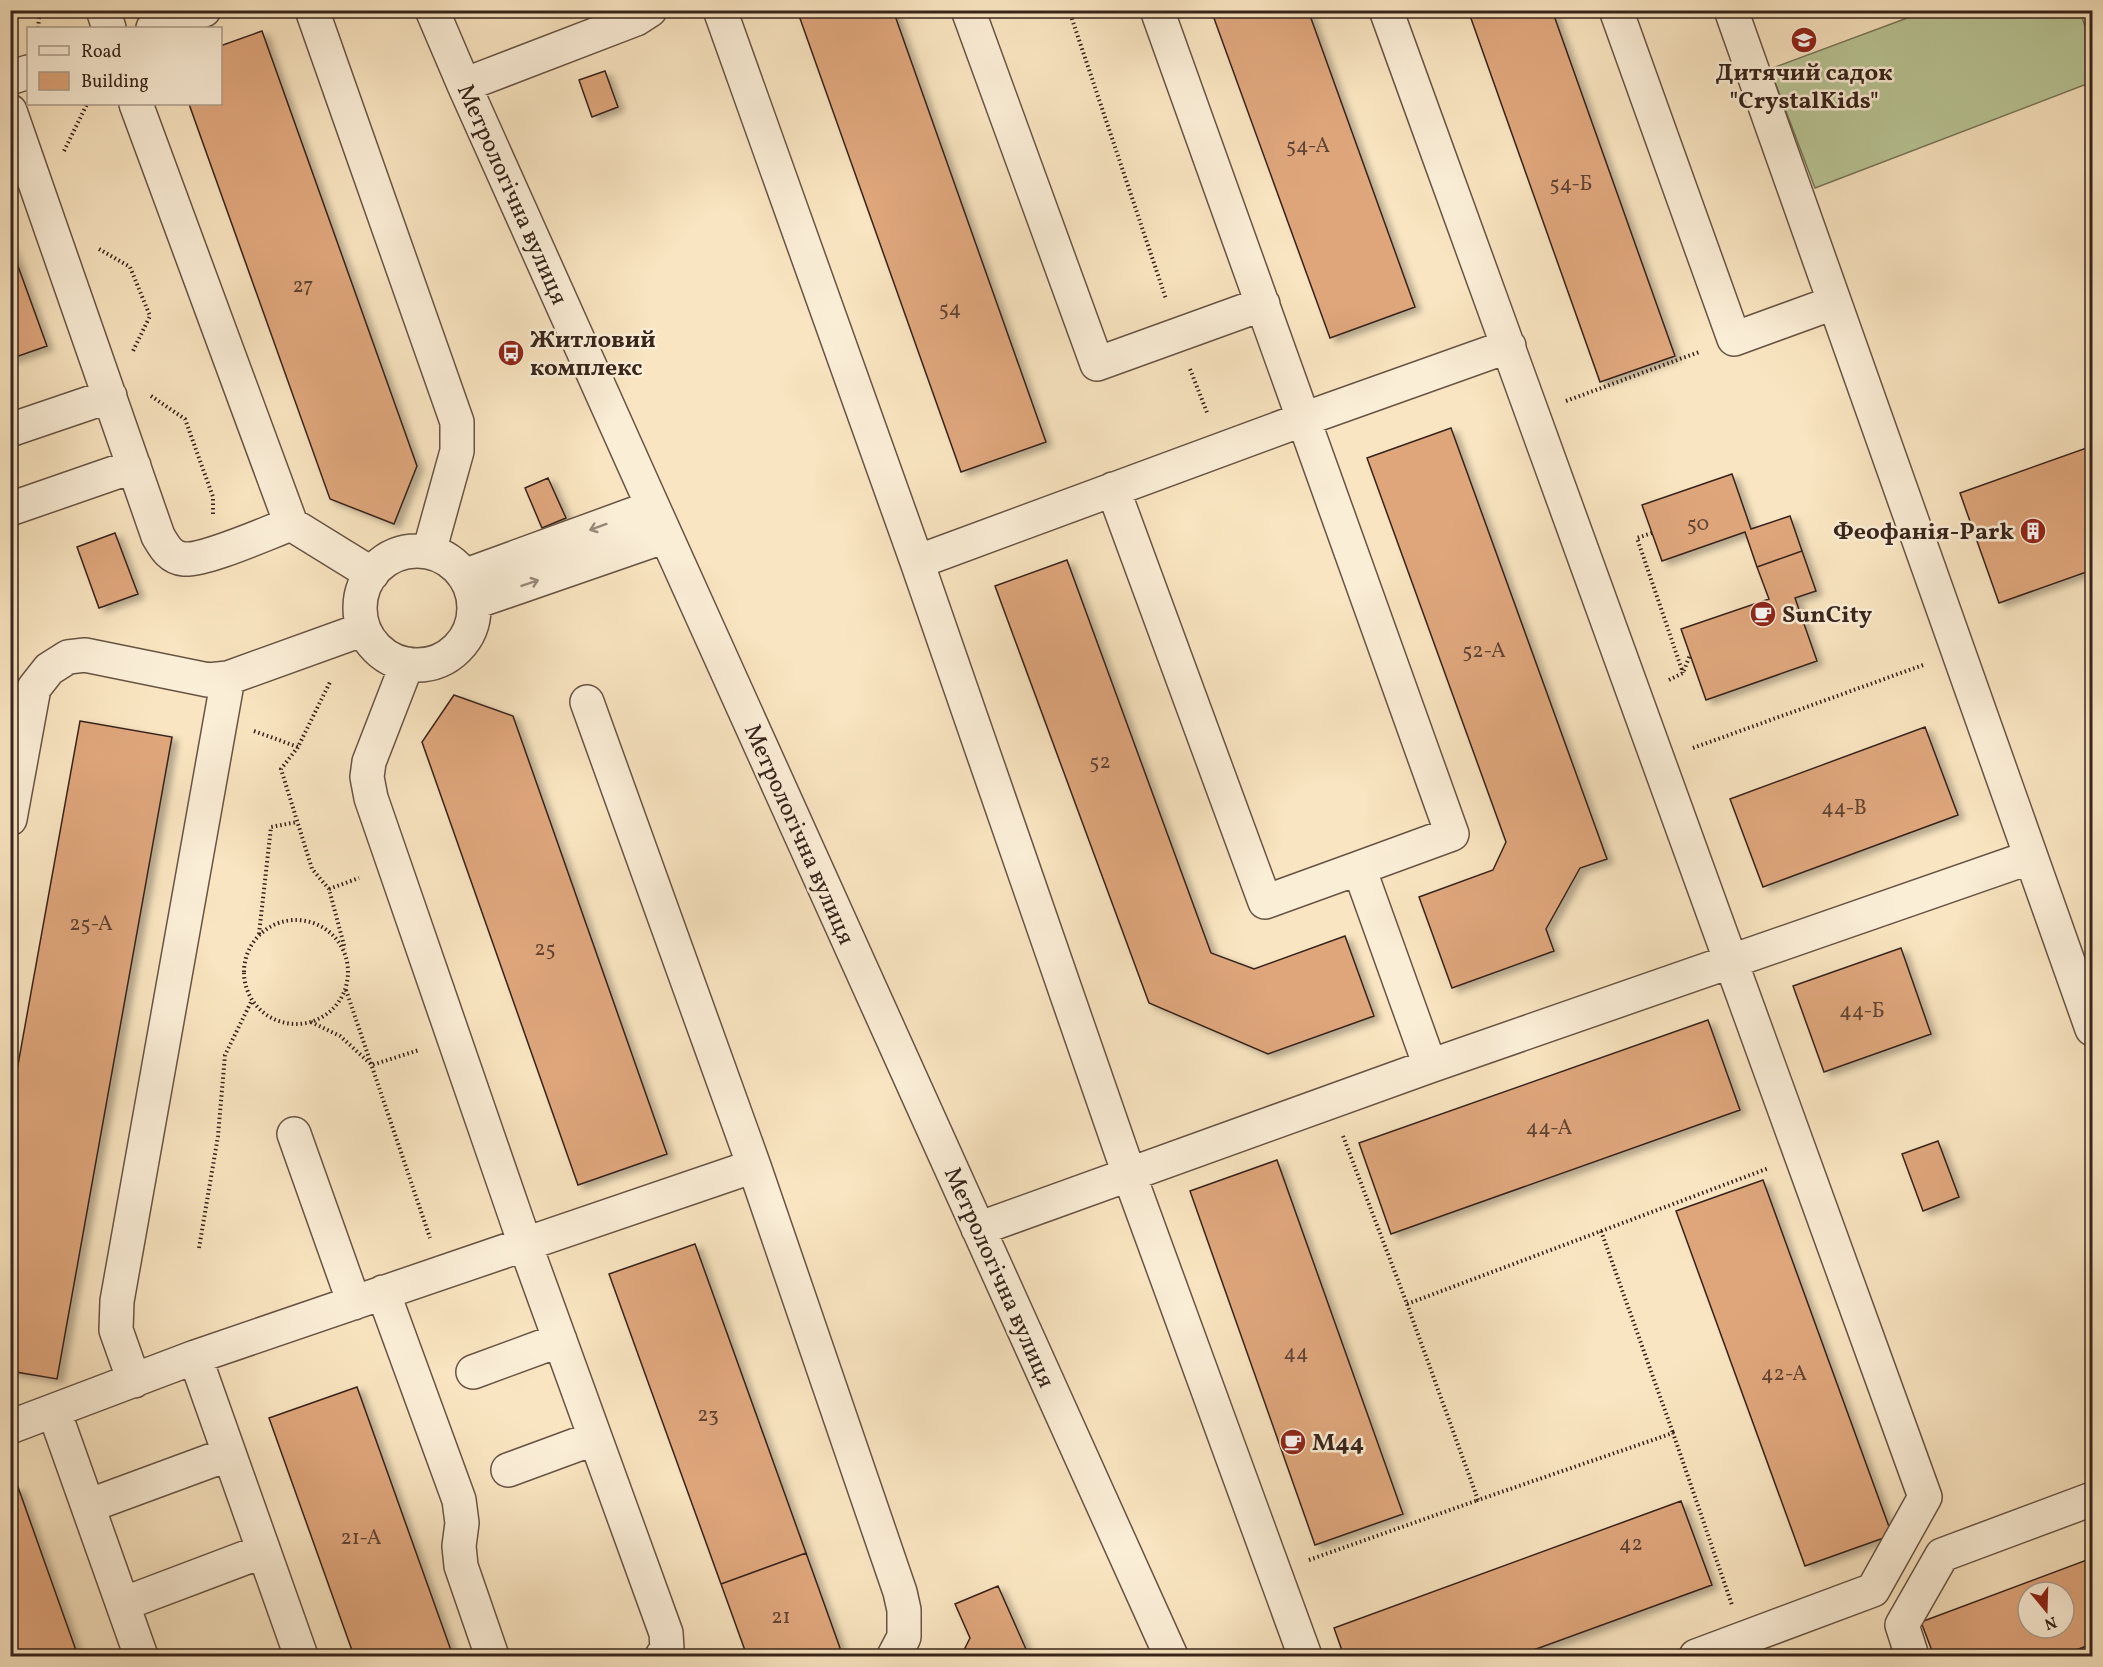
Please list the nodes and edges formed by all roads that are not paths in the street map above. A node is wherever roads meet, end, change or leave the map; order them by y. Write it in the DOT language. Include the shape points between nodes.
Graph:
graph roads {
  1 [pos="103,10"];
  2 [pos="204,10"];
  3 [pos="312,10"];
  4 [pos="432,10"];
  5 [pos="650,10"];
  6 [pos="720,10"];
  7 [pos="968,10"];
  8 [pos="1157,10"];
  9 [pos="1386,10"];
  10 [pos="1616,10"];
  11 [pos="1731,10"];
  12 [pos="109,27"];
  13 [pos="156,27"];
  14 [pos="27,72"];
  15 [pos="10,78"];
  16 [pos="464,85"];
  17 [pos="136,105"];
  18 [pos="10,111"];
  19 [pos="1833,303"];
  20 [pos="1263,304"];
  21 [pos="1509,346"];
  22 [pos="110,396"];
  23 [pos="1304,419"];
  24 [pos="10,430"];
  25 [pos="134,466"];
  26 [pos="1113,489"];
  27 [pos="10,509"];
  28 [pos="659,521"];
  29 [pos="291,524"];
  30 [pos="429,552"];
  31 [pos="917,562"];
  32 [pos="372,574"];
  33 [pos="469,589"];
  34 [pos="364,629"];
  35 [pos="407,664"];
  36 [pos="228,678"];
  37 [pos="587,702"];
  38 [pos="10,819"];
  39 [pos="2031,857"];
  40 [pos="1359,868"];
  41 [pos="1731,962"];
  42 [pos="2092,1029"];
  43 [pos="1430,1066"];
  44 [pos="294,1134"];
  45 [pos="754,1166"];
  46 [pos="1129,1174"];
  47 [pos="978,1229"];
  48 [pos="525,1244"];
  49 [pos="369,1298"];
  50 [pos="560,1340"];
  51 [pos="195,1357"];
  52 [pos="473,1372"];
  53 [pos="134,1381"];
  54 [pos="54,1411"];
  55 [pos="10,1427"];
  56 [pos="596,1438"];
  57 [pos="229,1454"];
  58 [pos="508,1470"];
  59 [pos="2092,1499"];
  60 [pos="88,1506"];
  61 [pos="263,1551"];
  62 [pos="123,1605"];
  63 [pos="141,1656"];
  64 [pos="300,1656"];
  65 [pos="492,1656"];
  66 [pos="662,1656"];
  67 [pos="894,1656"];
  68 [pos="1171,1656"];
  69 [pos="1305,1656"];
  70 [pos="1696,1656"];
  71 [pos="1912,1656"];
  1 -- 12 [label="street"];
  2 -- 13 [label="street"];
  3 -- 30 [label="street" via="457,422 457,451"];
  4 -- 16 [label="street, Метрологічна вулиця"];
  5 -- 16 [label="street" via="636,19"];
  6 -- 31 [label="street"];
  7 -- 20 [label="street" via="1097,364"];
  8 -- 20 [label="street"];
  9 -- 21 [label="street"];
  10 -- 19 [label="street" via="1734,339"];
  11 -- 19 [label="street"];
  14 -- 15 [label="street"];
  16 -- 28 [label="street, Метрологічна вулиця"];
  17 -- 29 [label="street"];
  18 -- 22 [label="street"];
  19 -- 39 [label="street"];
  20 -- 23 [label="street"];
  21 -- 23 [label="street"];
  21 -- 41 [label="street"];
  22 -- 24 [label="street"];
  22 -- 25 [label="street"];
  23 -- 26 [label="street"];
  23 -- 40 [label="street" via="1452,834"];
  25 -- 27 [label="street"];
  25 -- 29 [label="street" via="158,536 168,553 184,559 203,557"];
  26 -- 31 [label="street"];
  26 -- 40 [label="street" via="1265,902"];
  28 -- 33 [label="street"];
  28 -- 47 [label="street, Метрологічна вулиця"];
  29 -- 32 [label="street"];
  30 -- 32 [label="street" via="411,550 393,556"];
  30 -- 33 [label="street" via="460,569"];
  31 -- 46 [label="street"];
  32 -- 34 [label="street" via="360,601"];
  33 -- 35 [label="street" via="474,621 466,638 439,661"];
  34 -- 35 [label="street" via="382,654"];
  34 -- 36 [label="street"];
  35 -- 48 [label="street" via="369,762 371,798"];
  36 -- 38 [label="street" via="208,680 86,655 68,657 49,669 34,688"];
  36 -- 53 [label="street" via="117,1301 116,1330"];
  37 -- 45 [label="street"];
  39 -- 41 [label="street"];
  39 -- 42 [label="street"];
  40 -- 43 [label="street"];
  41 -- 43 [label="street"];
  41 -- 70 [label="street" via="1925,1497 1873,1590"];
  43 -- 46 [label="street"];
  44 -- 49 [label="street"];
  45 -- 48 [label="street"];
  45 -- 67 [label="street" via="900,1592 904,1637"];
  46 -- 47 [label="street"];
  46 -- 69 [label="street"];
  47 -- 68 [label="street, Метрологічна вулиця"];
  48 -- 49 [label="street"];
  48 -- 50 [label="street"];
  49 -- 51 [label="street"];
  49 -- 65 [label="street" via="459,1500 460,1566"];
  50 -- 52 [label="street"];
  50 -- 56 [label="street"];
  51 -- 53 [label="street"];
  51 -- 57 [label="street"];
  53 -- 54 [label="street"];
  54 -- 55 [label="street"];
  54 -- 60 [label="street"];
  56 -- 58 [label="street"];
  56 -- 66 [label="street" via="666,1633 667,1648"];
  57 -- 60 [label="street"];
  57 -- 61 [label="street"];
  59 -- 71 [label="street" via="1942,1555 1902,1625"];
  60 -- 62 [label="street"];
  61 -- 62 [label="street"];
  61 -- 64 [label="street"];
  62 -- 63 [label="street"];
}
